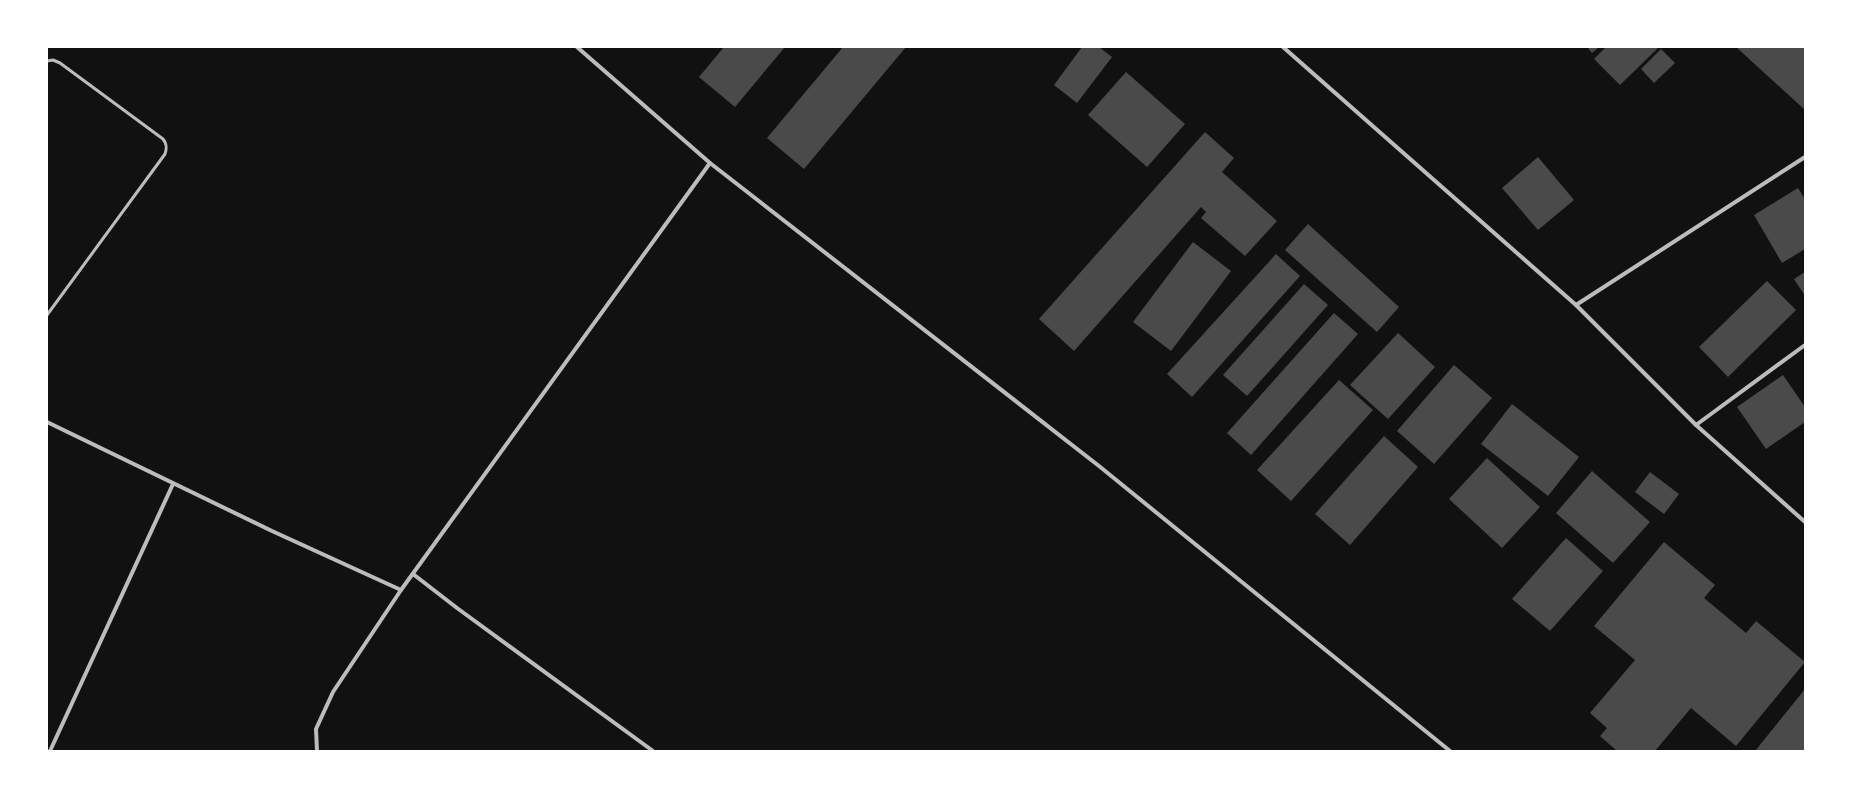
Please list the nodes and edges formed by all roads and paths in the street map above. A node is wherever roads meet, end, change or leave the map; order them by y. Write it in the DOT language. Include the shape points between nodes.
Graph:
graph roads {
  1 [pos="577,47"];
  2 [pos="1283,47"];
  3 [pos="47,61"];
  4 [pos="1805,157"];
  5 [pos="710,163"];
  6 [pos="1576,305"];
  7 [pos="47,315"];
  8 [pos="1805,345"];
  9 [pos="47,422"];
  10 [pos="1696,425"];
  11 [pos="173,484"];
  12 [pos="1805,522"];
  13 [pos="413,574"];
  14 [pos="401,590"];
  15 [pos="50,751"];
  16 [pos="317,751"];
  17 [pos="653,751"];
  18 [pos="1450,751"];
  1 -- 5 [label="street"];
  2 -- 6 [label="street"];
  3 -- 7 [label="lane" via="60,62 163,139 167,149"];
  4 -- 6 [label="street"];
  5 -- 13 [label="street"];
  5 -- 18 [label="street" via="1099,466"];
  6 -- 10 [label="street"];
  8 -- 10 [label="street"];
  9 -- 11 [label="street"];
  10 -- 12 [label="street"];
  11 -- 14 [label="street"];
  11 -- 15 [label="street"];
  13 -- 14 [label="street"];
  13 -- 17 [label="street"];
  14 -- 16 [label="street" via="333,692 316,729"];
}
